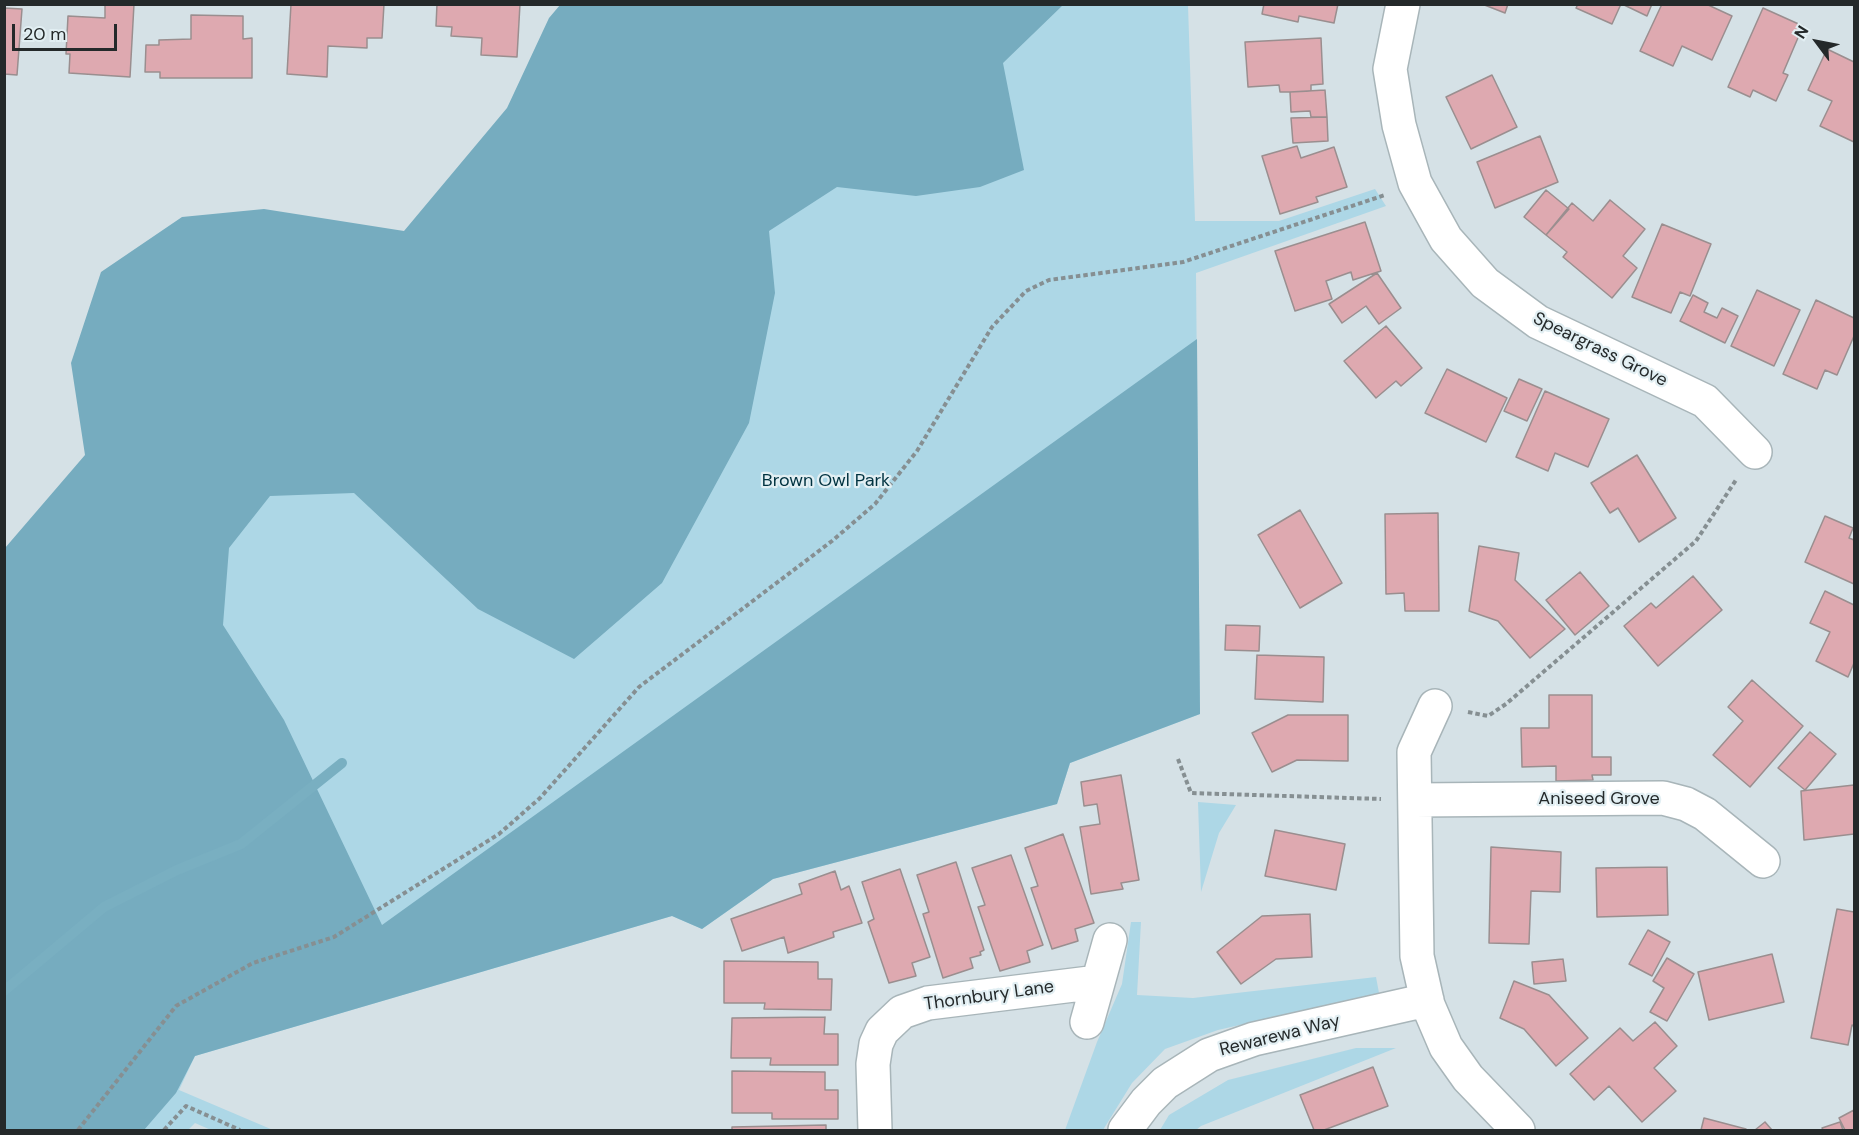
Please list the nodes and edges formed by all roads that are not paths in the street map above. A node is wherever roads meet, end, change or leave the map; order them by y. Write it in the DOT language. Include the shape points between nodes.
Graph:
graph roads {
  1 [pos="1402,4"];
  2 [pos="1755,452"];
  3 [pos="1435,706"];
  4 [pos="1414,800"];
  5 [pos="1763,861"];
  6 [pos="1110,940"];
  7 [pos="1098,982"];
  8 [pos="1427,1000"];
  9 [pos="1087,1022"];
  10 [pos="875,1131"];
  11 [pos="1125,1131"];
  12 [pos="1518,1131"];
  1 -- 2 [label="street, Speargrass Grove" via="1390,69 1399,125 1415,183 1446,238 1485,282 1538,322 1705,402"];
  3 -- 4 [label="street" via="1414,752"];
  4 -- 5 [label="street, Aniseed Grove" via="1663,798 1705,814"];
  4 -- 8 [label="street" via="1417,956"];
  6 -- 7 [label="street"];
  7 -- 9 [label="street"];
  7 -- 10 [label="street, Thornbury Lane" via="928,1003 902,1012 882,1031 876,1044"];
  8 -- 11 [label="street, Rewarewa Way" via="1254,1039 1209,1054 1165,1083"];
  8 -- 12 [label="street" via="1446,1047"];
}
